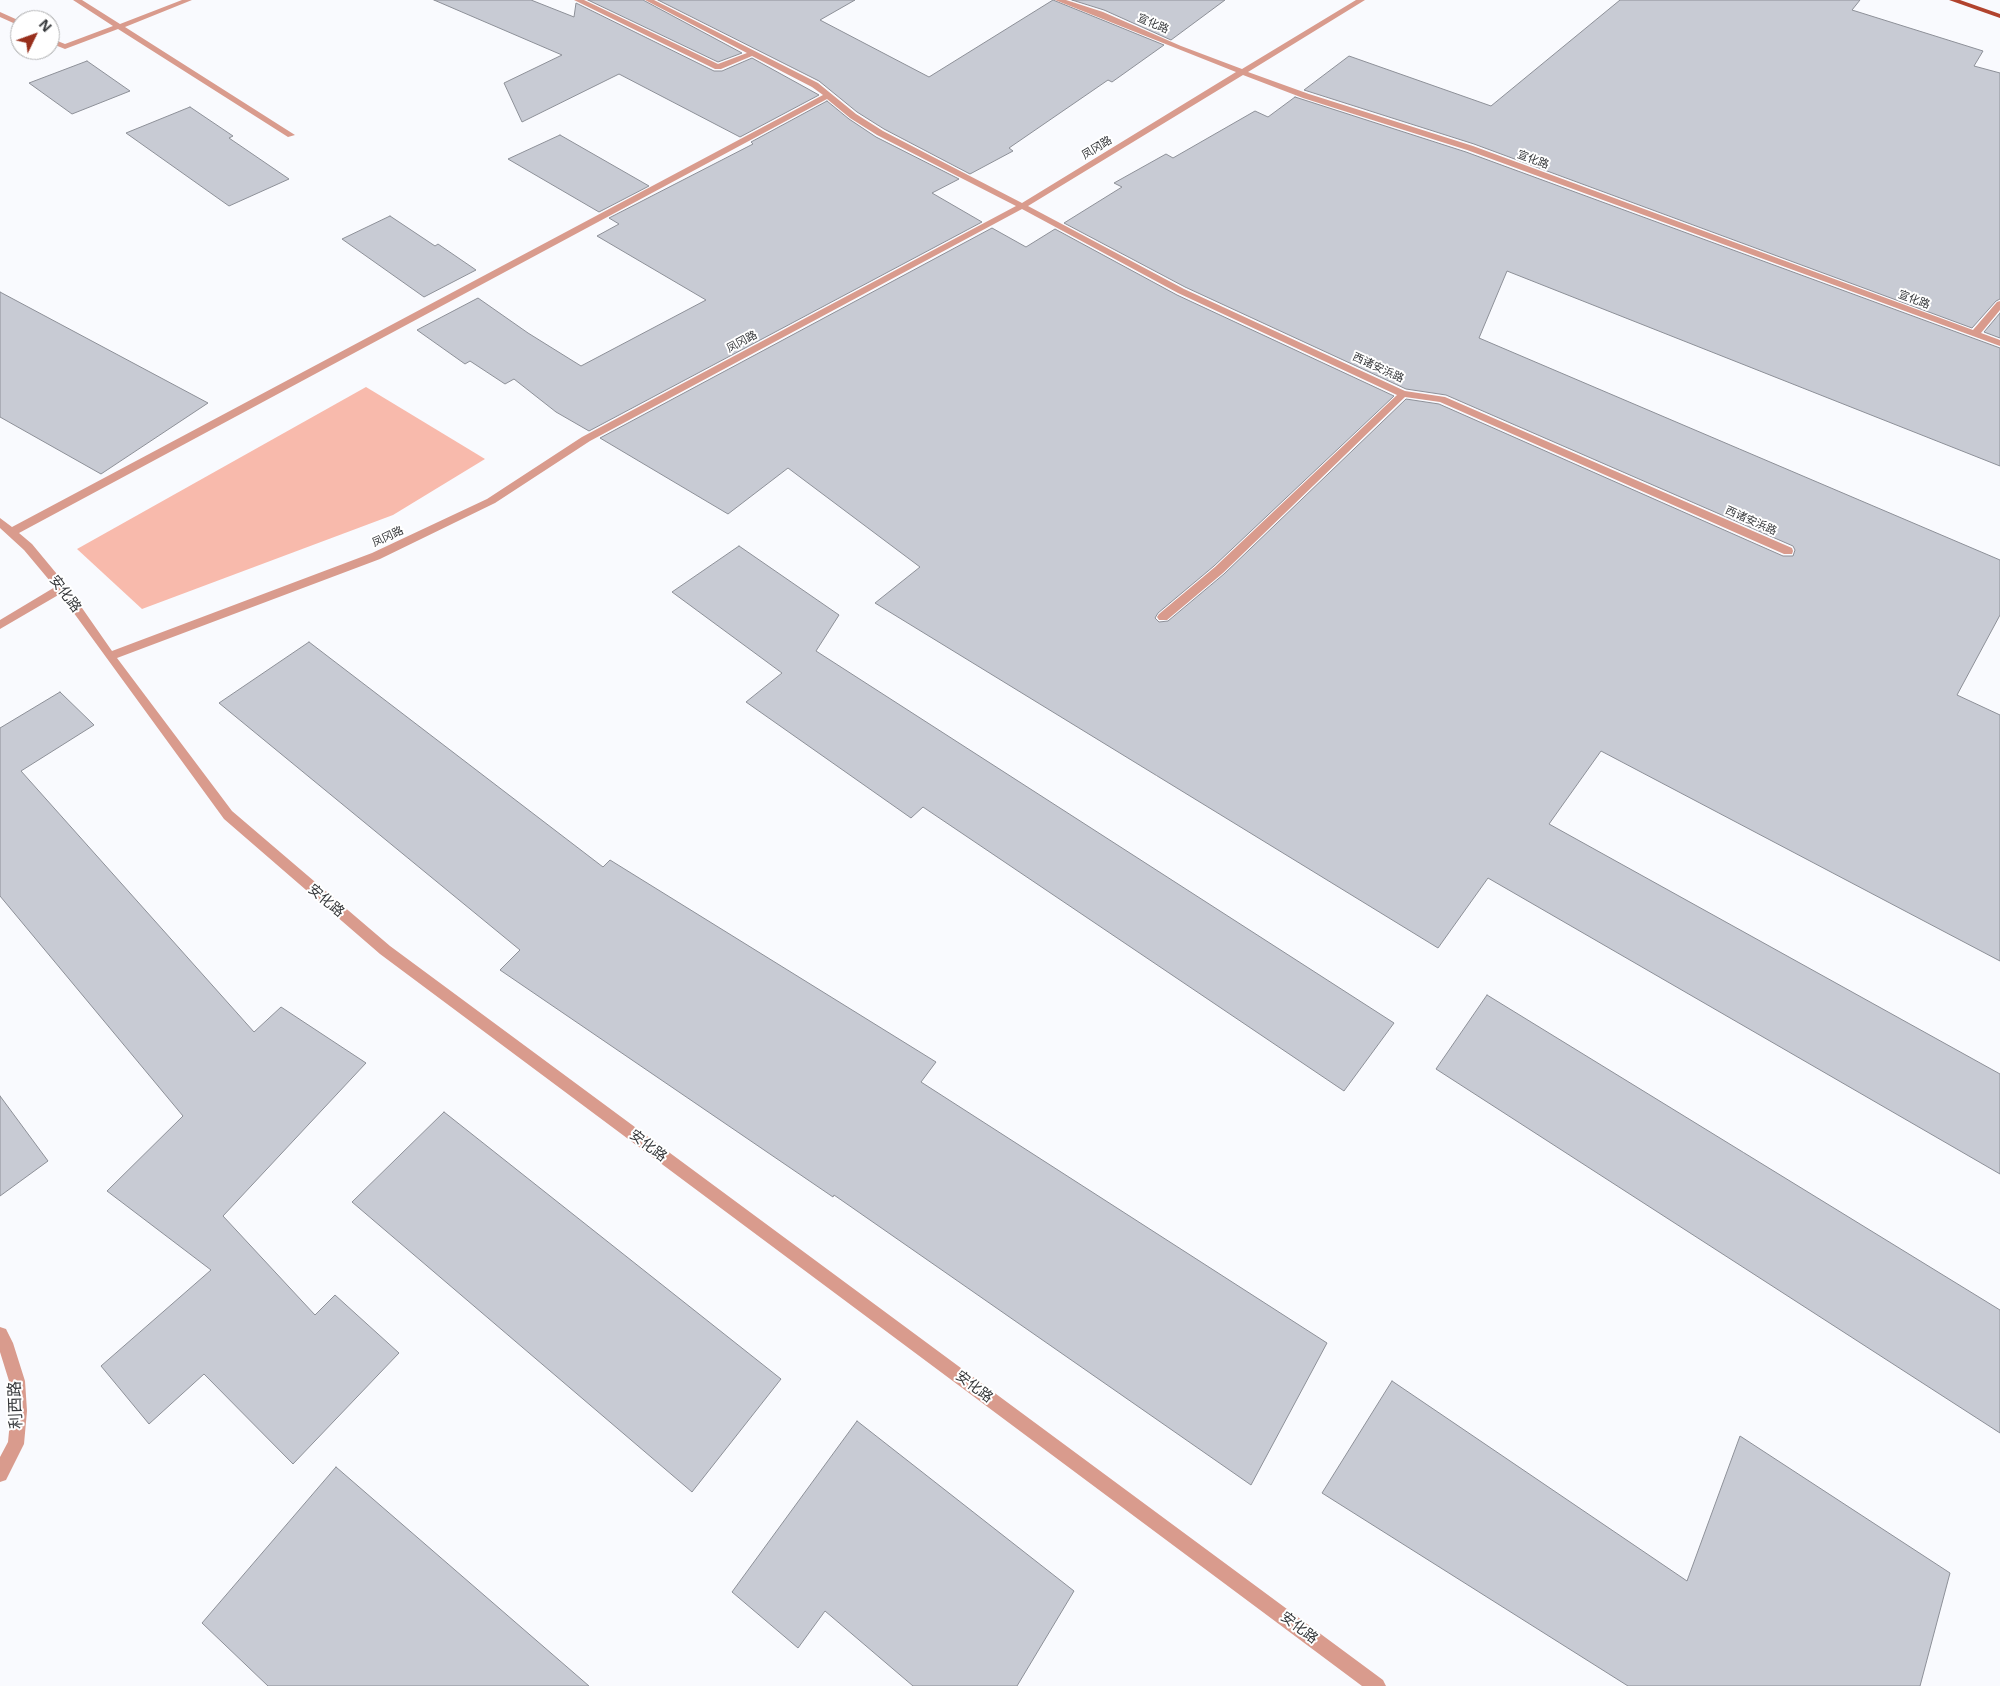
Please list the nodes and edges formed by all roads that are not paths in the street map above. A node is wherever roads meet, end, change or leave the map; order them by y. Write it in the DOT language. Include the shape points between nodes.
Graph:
graph roads {
  1 [pos="78,0"];
  2 [pos="188,0"];
  3 [pos="578,0"];
  4 [pos="649,0"];
  5 [pos="1059,0"];
  6 [pos="1361,0"];
  7 [pos="1953,0"];
  8 [pos="2000,16"];
  9 [pos="119,26"];
  10 [pos="60,45"];
  11 [pos="753,53"];
  12 [pos="1240,72"];
  13 [pos="829,95"];
  14 [pos="292,135"];
  15 [pos="1022,206"];
  16 [pos="2000,304"];
  17 [pos="1975,334"];
  18 [pos="2000,343"];
  19 [pos="1403,394"];
  20 [pos="0,522"];
  21 [pos="12,532"];
  22 [pos="1788,551"];
  23 [pos="62,588"];
  24 [pos="1163,616"];
  25 [pos="0,625"];
  26 [pos="110,656"];
  27 [pos="0,1335"];
  28 [pos="0,1474"];
  29 [pos="1377,1686"];
  1 -- 9 [label="street"];
  2 -- 9 [label="street"];
  3 -- 11 [label="street" via="718,68"];
  4 -- 11 [label="street, 西诸安浜路"];
  5 -- 12 [label="street, 宣化路"];
  6 -- 12 [label="street, 凤冈路"];
  7 -- 8 [label="main road"];
  9 -- 10 [label="street" via="65,47"];
  9 -- 14 [label="street"];
  11 -- 13 [label="street, 西诸安浜路"];
  12 -- 15 [label="street, 凤冈路"];
  12 -- 17 [label="street, 宣化路" via="1470,148"];
  13 -- 15 [label="street, 西诸安浜路" via="880,133"];
  13 -- 21 [label="street"];
  15 -- 19 [label="street, 西诸安浜路" via="1181,291"];
  15 -- 26 [label="street, 凤冈路" via="586,439 491,501 376,556"];
  16 -- 17 [label="street"];
  17 -- 18 [label="street, 宣化路"];
  19 -- 22 [label="street, 西诸安浜路" via="1442,399"];
  19 -- 24 [label="street" via="1219,570"];
  20 -- 21 [label="street, 安化路"];
  21 -- 23 [label="street, 安化路"];
  23 -- 25 [label="street"];
  23 -- 26 [label="street, 安化路"];
  26 -- 29 [label="street, 安化路" via="228,815 384,950"];
  27 -- 28 [label="street, 利西路" via="17,1381 19,1410 16,1444"];
}
